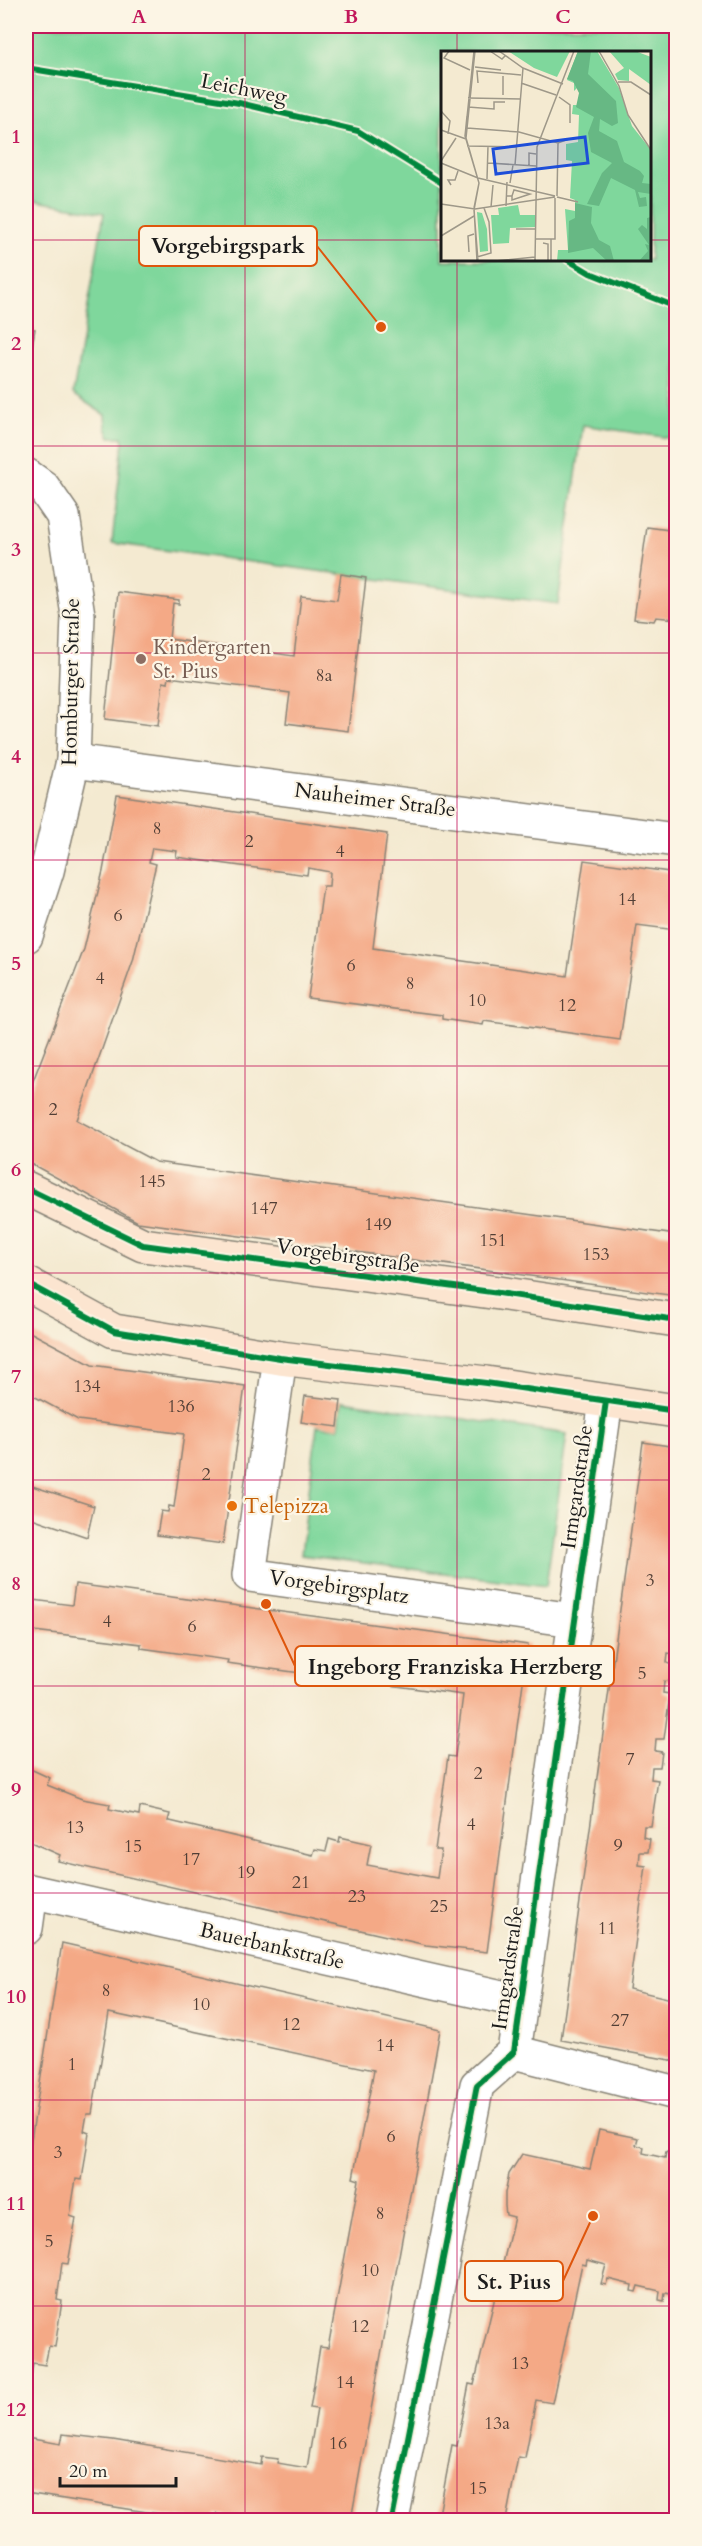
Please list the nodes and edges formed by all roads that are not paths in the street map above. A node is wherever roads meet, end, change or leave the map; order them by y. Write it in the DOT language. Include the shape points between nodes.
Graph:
graph roads {
  1 [pos="26,475"];
  2 [pos="73,761"];
  3 [pos="676,840"];
  4 [pos="26,936"];
  5 [pos="26,1188"];
  6 [pos="26,1283"];
  7 [pos="676,1320"];
  8 [pos="280,1358"];
  9 [pos="606,1401"];
  10 [pos="676,1411"];
  11 [pos="574,1620"];
  12 [pos="28,1891"];
  13 [pos="26,1928"];
  14 [pos="520,2001"];
  15 [pos="514,2052"];
  16 [pos="676,2093"];
  17 [pos="392,2520"];
  1 -- 2 [label="street, Homburger Straße" via="43,487 63,516 78,615"];
  2 -- 3 [label="street, Nauheimer Straße"];
  2 -- 4 [label="street, Homburger Straße" via="47,871"];
  5 -- 7 [label="main road, Vorgebirgstraße" via="143,1245"];
  6 -- 8 [label="main road" via="114,1331"];
  8 -- 9 [label="main road"];
  8 -- 11 [label="street, Vorgebirgsplatz" via="249,1575"];
  9 -- 10 [label="main road"];
  9 -- 11 [label="street, Irmgardstraße"];
  11 -- 14 [label="street, Irmgardstraße"];
  12 -- 13 [label="street"];
  12 -- 14 [label="street, Bauerbankstraße"];
  14 -- 15 [label="street, Irmgardstraße"];
  15 -- 16 [label="street"];
  15 -- 17 [label="street, Irmgardstraße" via="477,2085"];
}
